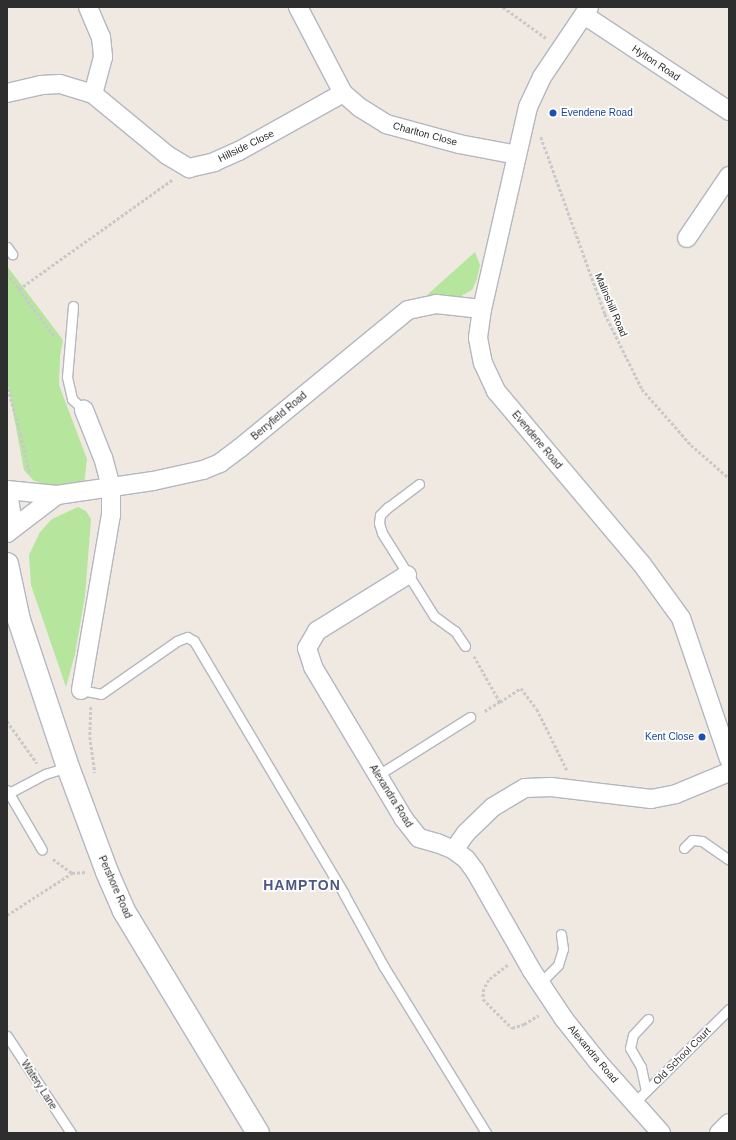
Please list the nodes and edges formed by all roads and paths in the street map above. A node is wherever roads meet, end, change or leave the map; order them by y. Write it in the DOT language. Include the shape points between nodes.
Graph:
graph roads {
  1 [pos="88,7"];
  2 [pos="298,7"];
  3 [pos="503,7"];
  4 [pos="587,11"];
  5 [pos="561,49"];
  6 [pos="343,92"];
  7 [pos="7,93"];
  8 [pos="94,94"];
  9 [pos="528,107"];
  10 [pos="729,111"];
  11 [pos="517,155"];
  12 [pos="189,168"];
  13 [pos="729,176"];
  14 [pos="687,238"];
  15 [pos="7,273"];
  16 [pos="19,289"];
  17 [pos="73,306"];
  18 [pos="482,309"];
  19 [pos="67,357"];
  20 [pos="7,384"];
  21 [pos="84,410"];
  22 [pos="729,478"];
  23 [pos="419,484"];
  24 [pos="111,487"];
  25 [pos="7,490"];
  26 [pos="33,493"];
  27 [pos="57,495"];
  28 [pos="7,498"];
  29 [pos="7,532"];
  30 [pos="7,564"];
  31 [pos="408,575"];
  32 [pos="13,612"];
  33 [pos="465,646"];
  34 [pos="86,691"];
  35 [pos="500,702"];
  36 [pos="470,717"];
  37 [pos="7,721"];
  38 [pos="729,759"];
  39 [pos="68,767"];
  40 [pos="729,772"];
  41 [pos="45,774"];
  42 [pos="378,775"];
  43 [pos="577,790"];
  44 [pos="8,791"];
  45 [pos="82,805"];
  46 [pos="684,848"];
  47 [pos="42,850"];
  48 [pos="454,850"];
  49 [pos="729,860"];
  50 [pos="107,872"];
  51 [pos="72,873"];
  52 [pos="7,915"];
  53 [pos="561,934"];
  54 [pos="522,954"];
  55 [pos="540,983"];
  56 [pos="555,1005"];
  57 [pos="729,1009"];
  58 [pos="648,1019"];
  59 [pos="7,1036"];
  60 [pos="640,1097"];
  61 [pos="729,1123"];
  62 [pos="71,1133"];
  63 [pos="258,1133"];
  64 [pos="486,1133"];
  65 [pos="661,1133"];
  66 [pos="719,1133"];
  1 -- 8 [label="street" via="101,37 103,57"];
  2 -- 6 [label="street, Charlton Close"];
  3 -- 5 [label="path"];
  4 -- 5 [label="street, Evendene Road"];
  4 -- 10 [label="street, Hylton Road"];
  5 -- 9 [label="street, Evendene Road" via="542,77"];
  6 -- 11 [label="street, Charlton Close" via="359,108 386,124 459,144"];
  6 -- 12 [label="street, Hillside Close" via="239,151 214,162"];
  7 -- 8 [label="street" via="41,85 60,84"];
  8 -- 12 [label="street" via="167,156"];
  9 -- 11 [label="street, Evendene Road"];
  9 -- 22 [label="path, Malinshill Road" via="554,171 605,314 642,389 692,445"];
  11 -- 18 [label="street, Evendene Road"];
  12 -- 16 [label="path"];
  13 -- 14 [label="street"];
  15 -- 16 [label="path"];
  16 -- 19 [label="path"];
  17 -- 19 [label="lane"];
  18 -- 24 [label="street, Berryfield Road" via="436,304 408,310 220,463 203,470"];
  18 -- 38 [label="street, Evendene Road" via="478,338 483,363 496,391 641,563 681,618"];
  19 -- 21 [label="lane" via="67,377 72,399"];
  20 -- 26 [label="path" via="22,435"];
  21 -- 24 [label="street" via="103,458"];
  23 -- 31 [label="lane" via="388,507 380,515 379,523 382,533"];
  24 -- 27 [label="street, Berryfield Road"];
  24 -- 34 [label="street" via="111,515"];
  25 -- 26 [label="street, Berryfield Road"];
  26 -- 27 [label="street, Berryfield Road"];
  27 -- 29 [label="street, Berryfield Road"];
  28 -- 29 [label="main road" via="10,519"];
  30 -- 32 [label="main road, Pershore Road"];
  31 -- 33 [label="lane" via="434,616 455,631"];
  31 -- 42 [label="street, Alexandra Road" via="317,631 307,648 313,668"];
  32 -- 39 [label="main road, Pershore Road"];
  33 -- 35 [label="path" via="472,652"];
  34 -- 45 [label="path" via="96,786"];
  34 -- 64 [label="lane" via="101,694 177,641 187,637 194,641 344,894 384,967"];
  35 -- 36 [label="path" via="481,714"];
  35 -- 43 [label="path" via="521,688 525,692 537,709"];
  36 -- 42 [label="lane"];
  37 -- 41 [label="path"];
  39 -- 41 [label="lane"];
  39 -- 45 [label="main road, Pershore Road"];
  40 -- 43 [label="street" via="676,794 651,799"];
  41 -- 44 [label="lane"];
  42 -- 48 [label="street, Alexandra Road" via="418,838 437,842"];
  43 -- 48 [label="street" via="525,788 493,808 466,832"];
  44 -- 47 [label="lane"];
  45 -- 50 [label="main road, Pershore Road"];
  46 -- 49 [label="lane" via="692,840 702,841"];
  47 -- 51 [label="path"];
  48 -- 54 [label="street, Alexandra Road" via="466,859 475,872"];
  50 -- 51 [label="path"];
  50 -- 63 [label="main road, Pershore Road" via="124,911"];
  51 -- 52 [label="path"];
  53 -- 55 [label="lane" via="563,949 558,965"];
  54 -- 55 [label="street, Alexandra Road"];
  54 -- 56 [label="path" via="489,980 483,998 512,1028 524,1024"];
  55 -- 56 [label="street, Alexandra Road"];
  56 -- 60 [label="street, Alexandra Road" via="583,1044"];
  57 -- 60 [label="lane, Old School Court"];
  58 -- 60 [label="lane" via="633,1035 630,1048 641,1067"];
  59 -- 62 [label="lane, Watery Lane"];
  60 -- 65 [label="street, Alexandra Road"];
  61 -- 66 [label="street"];
}
